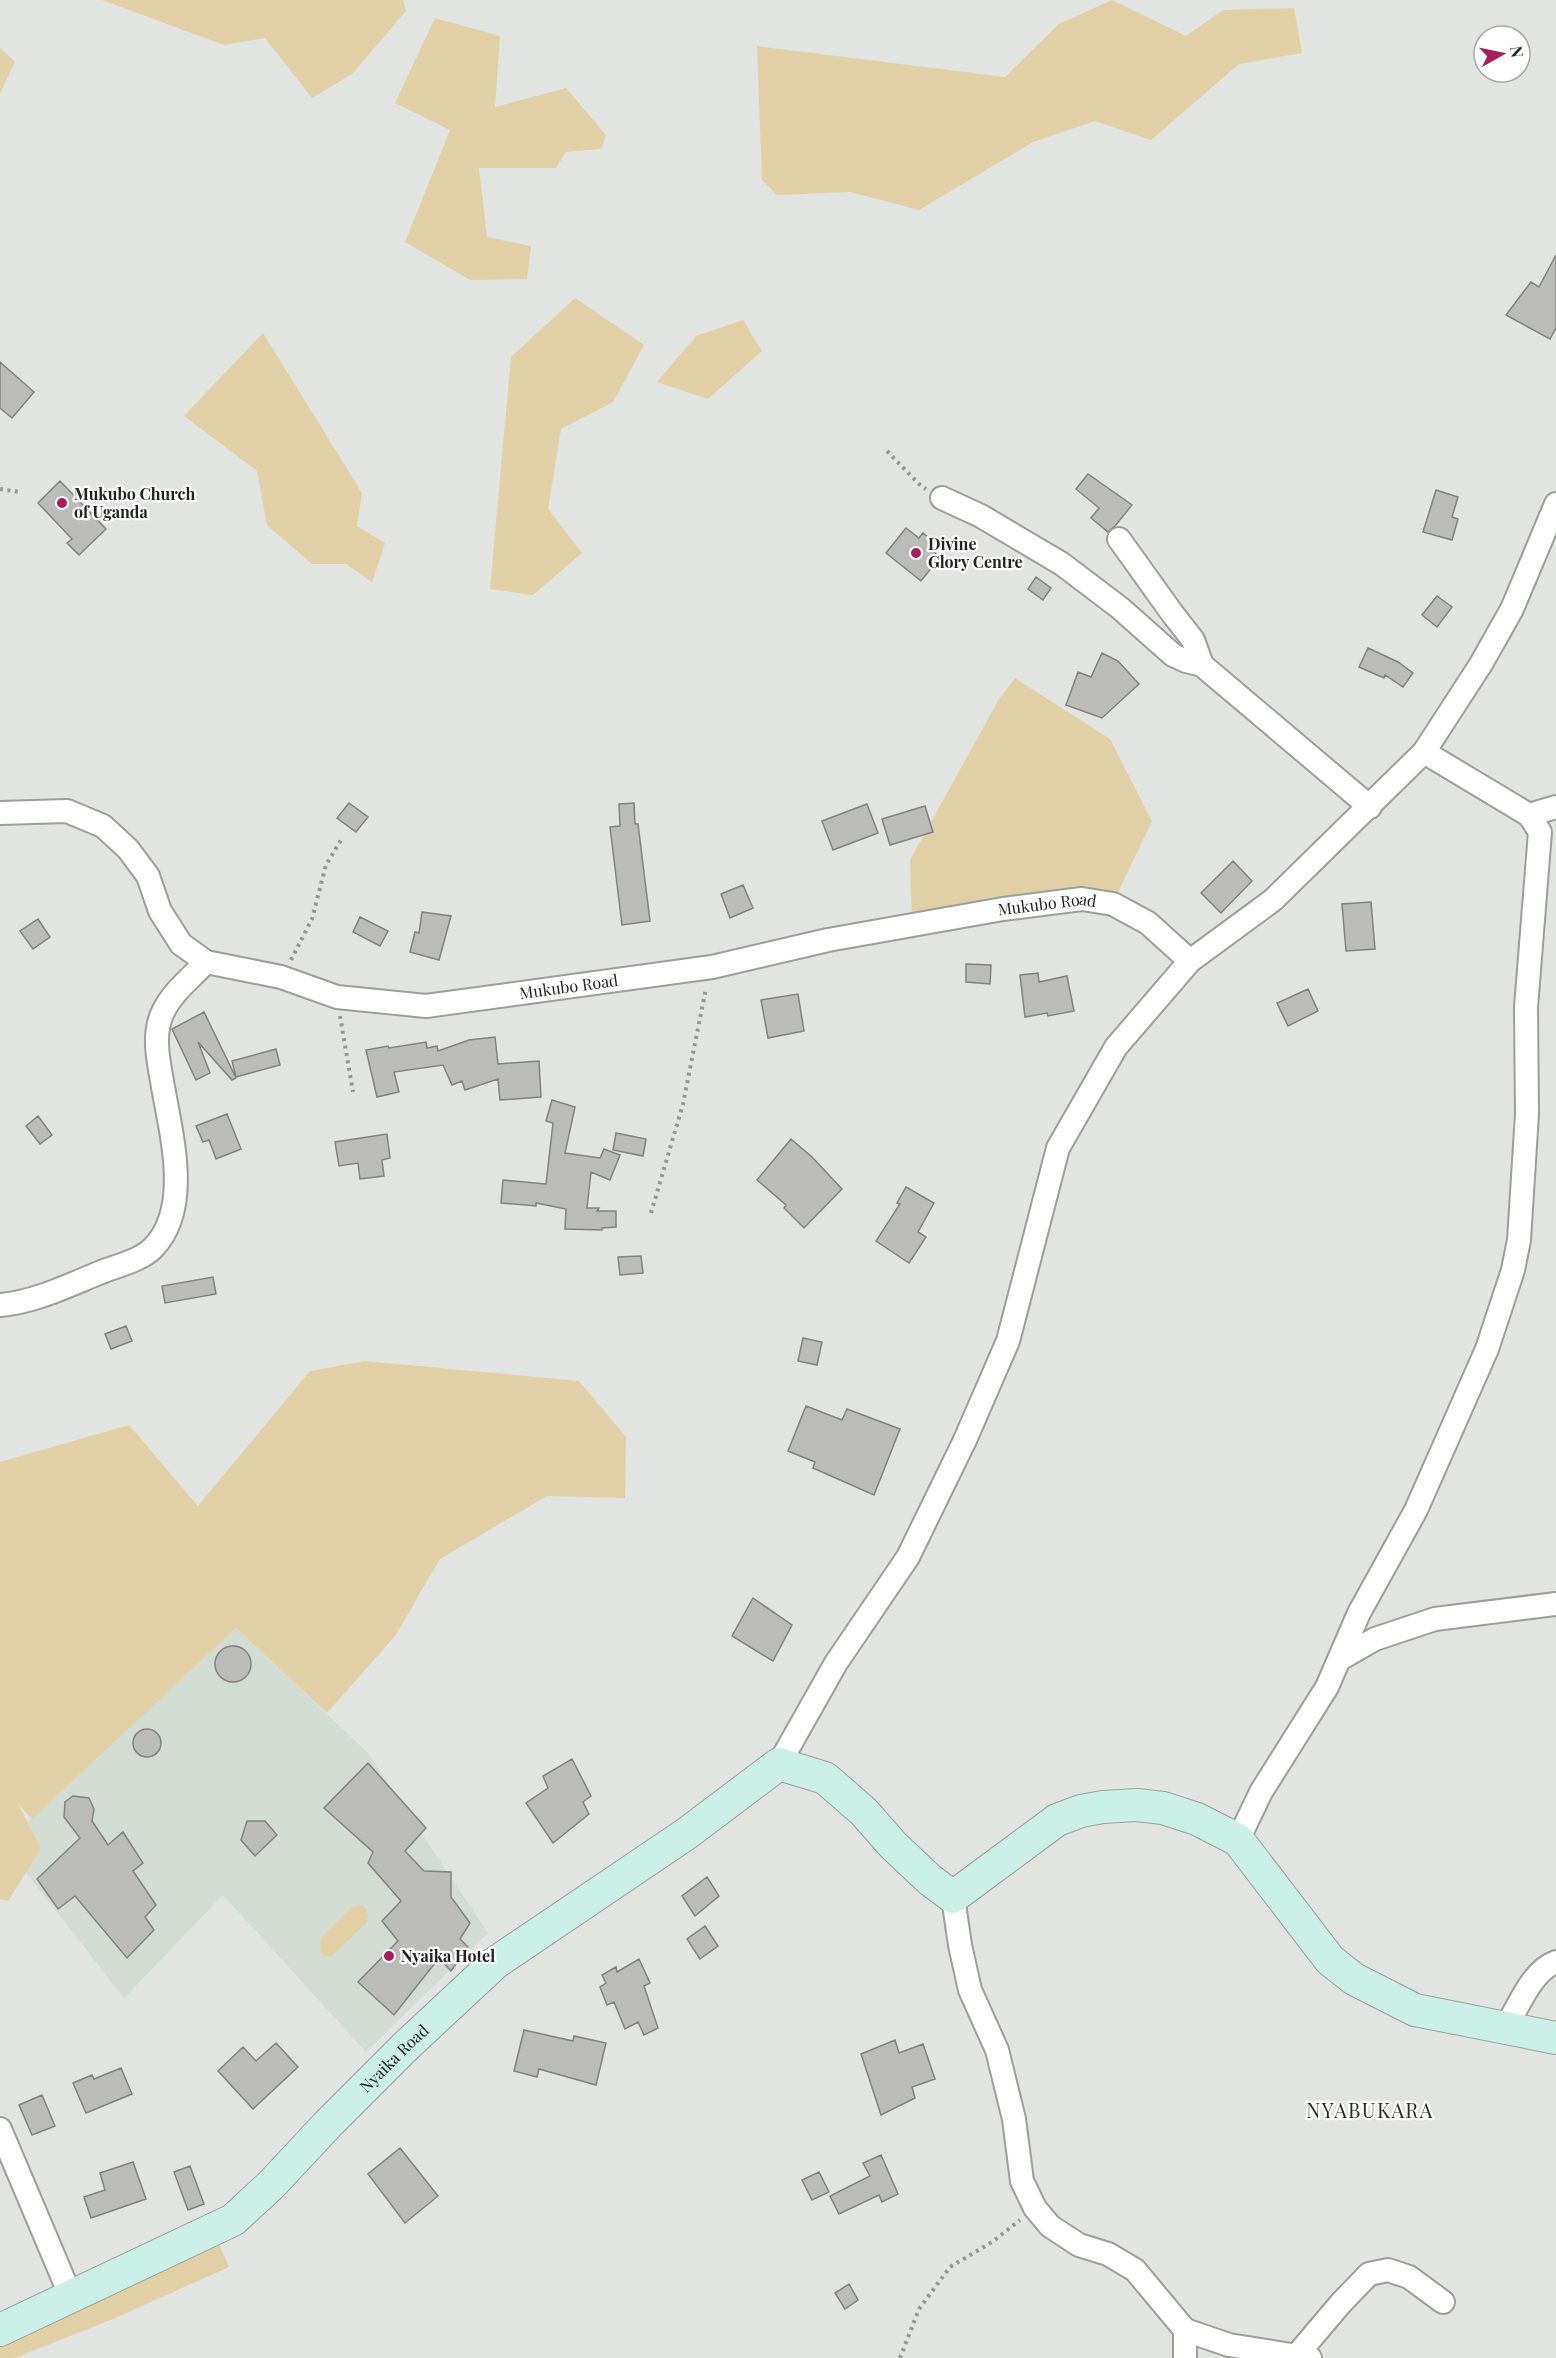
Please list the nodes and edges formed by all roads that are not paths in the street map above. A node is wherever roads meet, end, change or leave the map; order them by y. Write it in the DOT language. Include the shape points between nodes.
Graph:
graph roads {
  1 [pos="942,498"];
  2 [pos="1556,504"];
  3 [pos="1119,539"];
  4 [pos="1202,665"];
  5 [pos="1424,752"];
  6 [pos="1370,807"];
  7 [pos="1556,807"];
  8 [pos="0,813"];
  9 [pos="1528,815"];
  10 [pos="1190,961"];
  11 [pos="206,962"];
  12 [pos="0,1305"];
  13 [pos="1556,1604"];
  14 [pos="1340,1659"];
  15 [pos="779,1764"];
  16 [pos="1238,1840"];
  17 [pos="953,1897"];
  18 [pos="1556,1962"];
  19 [pos="1505,2028"];
  20 [pos="1556,2038"];
  21 [pos="0,2129"];
  22 [pos="71,2297"];
  23 [pos="1443,2302"];
  24 [pos="0,2330"];
  25 [pos="1185,2330"];
  26 [pos="1303,2356"];
  27 [pos="1185,2358"];
  1 -- 4 [label="street" via="981,516 1062,564 1173,655"];
  2 -- 5 [label="street" via="1512,609"];
  3 -- 4 [label="street" via="1193,640"];
  4 -- 6 [label="street"];
  5 -- 6 [label="street"];
  5 -- 9 [label="street"];
  6 -- 10 [label="street" via="1273,900"];
  7 -- 9 [label="street"];
  8 -- 11 [label="street, Mukubo Road" via="67,811 103,826 128,849 148,876 160,911 181,944"];
  9 -- 14 [label="street" via="1540,832 1526,1007 1527,1114 1519,1240 1513,1270 1487,1349 1416,1510 1359,1613"];
  10 -- 11 [label="street, Mukubo Road" via="1148,923 1113,904 1082,899 828,940 712,967 426,1006 337,997 280,976"];
  10 -- 15 [label="street" via="1116,1047 1058,1148 1008,1341 965,1440 908,1557 836,1663"];
  11 -- 12 [label="street" via="170,999 157,1034 176,1176 172,1217 163,1233 152,1249 122,1264 21,1303"];
  13 -- 14 [label="street" via="1435,1619 1375,1640"];
  14 -- 16 [label="street" via="1304,1726 1261,1792"];
  15 -- 17 [label="street" via="825,1778 922,1873"];
  15 -- 22 [label="street, Nyaika Road" via="686,1834 495,1963 232,2220"];
  16 -- 17 [label="street" via="1197,1819 1163,1808 1137,1805 1081,1811 1057,1820"];
  16 -- 19 [label="street" via="1330,1960 1354,1979 1415,2010"];
  17 -- 25 [label="street" via="970,1990 997,2050 1014,2119 1022,2181 1035,2208 1050,2226 1079,2245 1108,2254 1135,2270"];
  18 -- 19 [label="street" via="1536,1976"];
  19 -- 20 [label="street"];
  21 -- 22 [label="street"];
  22 -- 24 [label="street, Nyaika Road"];
  23 -- 26 [label="street" via="1408,2277 1388,2270 1369,2274"];
  25 -- 26 [label="street" via="1229,2345"];
  25 -- 27 [label="street"];
}
